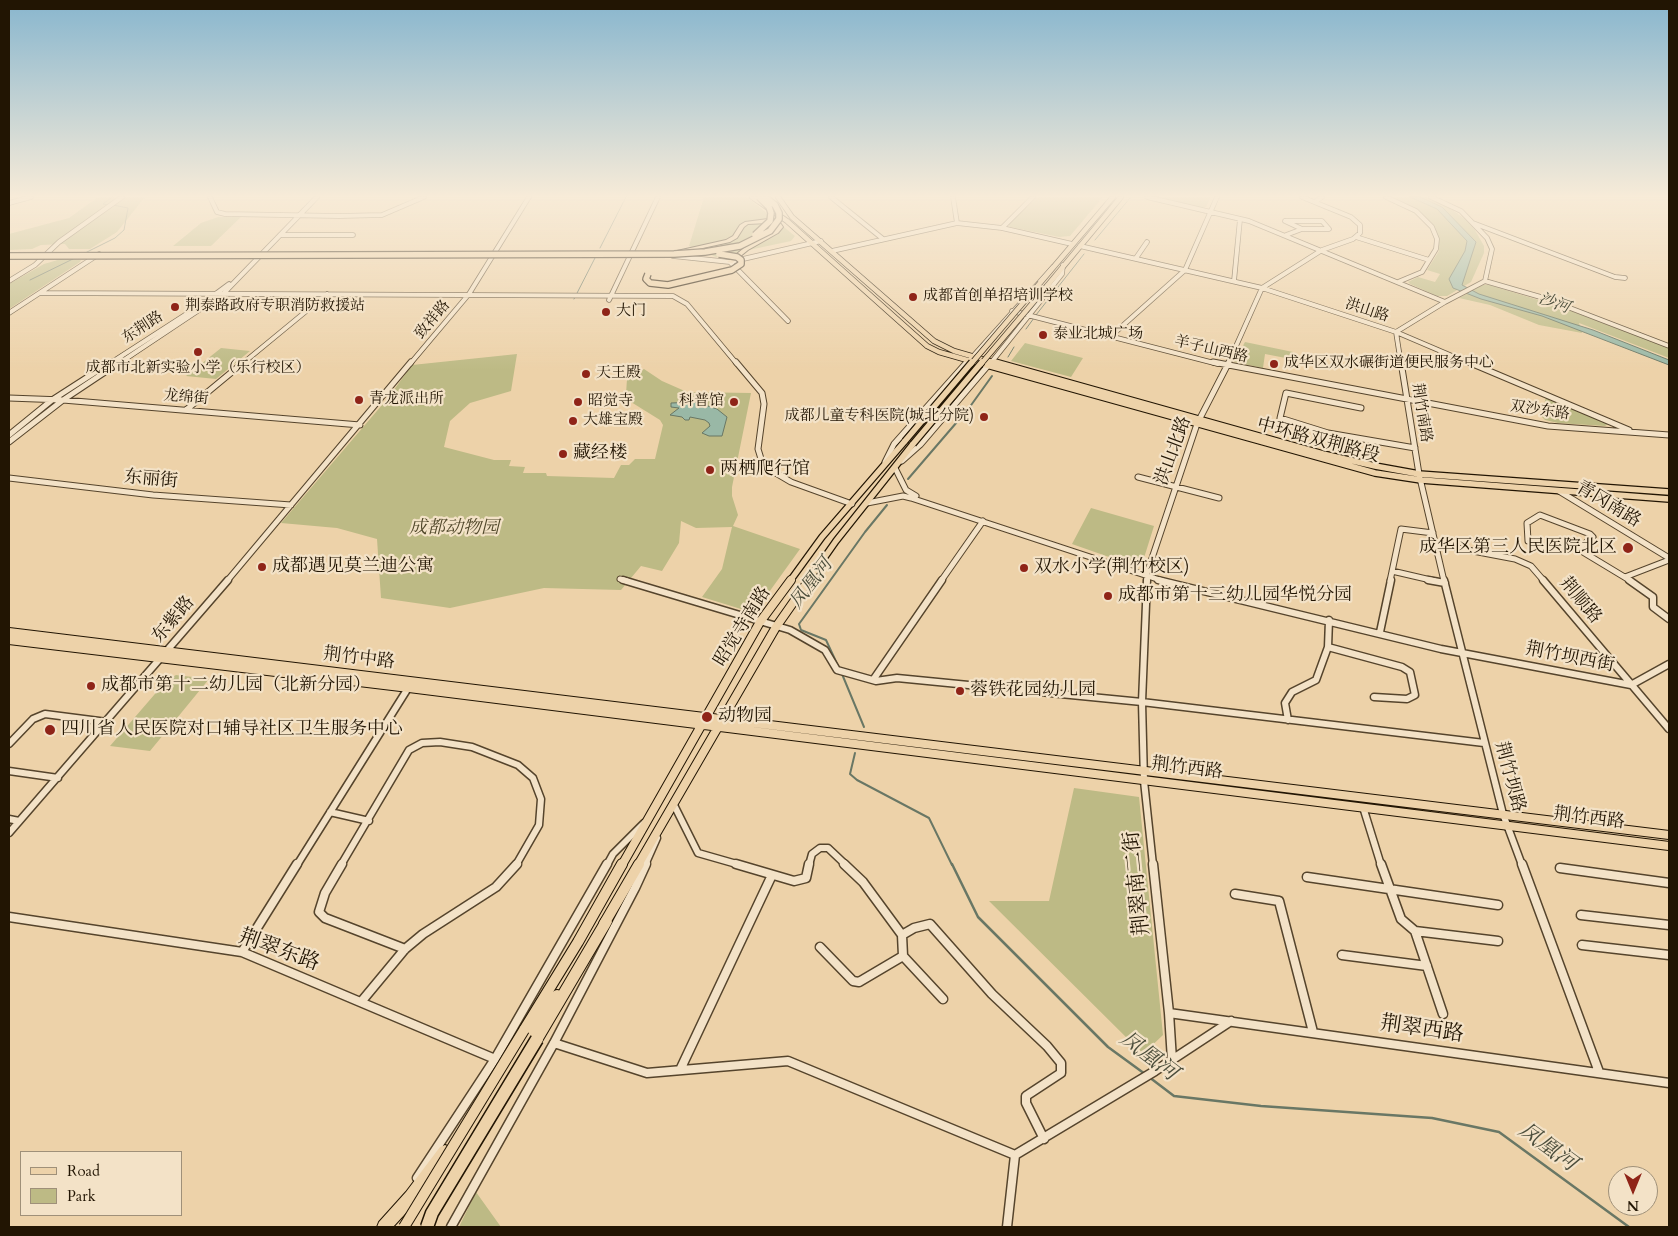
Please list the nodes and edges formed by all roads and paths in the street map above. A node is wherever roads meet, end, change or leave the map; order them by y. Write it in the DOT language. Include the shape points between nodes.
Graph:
graph roads {
  1 [pos="262,254"];
  2 [pos="46,255"];
  3 [pos="99,255"];
  4 [pos="261,255"];
  5 [pos="494,255"];
  6 [pos="629,255"];
  7 [pos="649,255"];
  8 [pos="728,255"];
  9 [pos="739,255"];
  10 [pos="762,255"];
  11 [pos="826,255"];
  12 [pos="836,255"];
  13 [pos="1063,255"];
  14 [pos="1072,255"];
  15 [pos="1121,255"];
  16 [pos="1138,255"];
  17 [pos="1192,255"];
  18 [pos="1237,255"];
  19 [pos="1315,255"];
  20 [pos="1333,255"];
  21 [pos="1412,255"];
  22 [pos="1432,255"];
  23 [pos="1491,255"];
  24 [pos="1556,255"];
  25 [pos="1136,258"];
  26 [pos="1429,260"];
  27 [pos="730,262"];
  28 [pos="1056,264"];
  29 [pos="1062,265"];
  30 [pos="1185,270"];
  31 [pos="648,274"];
  32 [pos="1624,278"];
  33 [pos="9,281"];
  34 [pos="1234,281"];
  35 [pos="1485,281"];
  36 [pos="1398,282"];
  37 [pos="1262,288"];
  38 [pos="40,293"];
  39 [pos="216,294"];
  40 [pos="223,294"];
  41 [pos="327,294"];
  42 [pos="469,294"];
  43 [pos="611,295"];
  44 [pos="609,300"];
  45 [pos="1445,302"];
  46 [pos="1012,311"];
  47 [pos="9,313"];
  48 [pos="1028,315"];
  49 [pos="788,321"];
  50 [pos="1396,332"];
  51 [pos="1110,336"];
  52 [pos="1669,346"];
  53 [pos="970,358"];
  54 [pos="990,363"];
  55 [pos="1227,366"];
  56 [pos="9,398"];
  57 [pos="52,400"];
  58 [pos="63,400"];
  59 [pos="1408,400"];
  60 [pos="1361,408"];
  61 [pos="186,410"];
  62 [pos="1198,421"];
  63 [pos="360,425"];
  64 [pos="1635,432"];
  65 [pos="9,435"];
  66 [pos="1669,435"];
  67 [pos="9,442"];
  68 [pos="1415,448"];
  69 [pos="884,464"];
  70 [pos="897,466"];
  71 [pos="1138,477"];
  72 [pos="1420,477"];
  73 [pos="9,478"];
  74 [pos="1174,488"];
  75 [pos="1559,491"];
  76 [pos="1669,492"];
  77 [pos="1219,498"];
  78 [pos="1669,499"];
  79 [pos="867,503"];
  80 [pos="291,504"];
  81 [pos="852,504"];
  82 [pos="983,520"];
  83 [pos="1433,533"];
  84 [pos="1528,542"];
  85 [pos="1436,544"];
  86 [pos="1669,559"];
  87 [pos="1392,571"];
  88 [pos="1147,575"];
  89 [pos="1626,577"];
  90 [pos="620,580"];
  91 [pos="1445,583"];
  92 [pos="1669,619"];
  93 [pos="1329,621"];
  94 [pos="760,622"];
  95 [pos="776,627"];
  96 [pos="9,632"];
  97 [pos="1380,632"];
  98 [pos="9,640"];
  99 [pos="1328,647"];
  100 [pos="167,651"];
  101 [pos="1461,652"];
  102 [pos="162,658"];
  103 [pos="1669,664"];
  104 [pos="873,680"];
  105 [pos="411,684"];
  106 [pos="1631,684"];
  107 [pos="1374,697"];
  108 [pos="1142,702"];
  109 [pos="706,716"];
  110 [pos="723,718"];
  111 [pos="1288,720"];
  112 [pos="106,722"];
  113 [pos="701,726"];
  114 [pos="718,727"];
  115 [pos="1669,729"];
  116 [pos="1484,743"];
  117 [pos="9,744"];
  118 [pos="1144,770"];
  119 [pos="9,771"];
  120 [pos="58,778"];
  121 [pos="1144,781"];
  122 [pos="674,806"];
  123 [pos="1363,807"];
  124 [pos="330,812"];
  125 [pos="1503,814"];
  126 [pos="9,819"];
  127 [pos="647,819"];
  128 [pos="369,820"];
  129 [pos="19,821"];
  130 [pos="1506,826"];
  131 [pos="662,827"];
  132 [pos="9,833"];
  133 [pos="1669,835"];
  134 [pos="1669,846"];
  135 [pos="1560,868"];
  136 [pos="772,875"];
  137 [pos="1307,877"];
  138 [pos="1669,882"];
  139 [pos="1390,890"];
  140 [pos="1236,894"];
  141 [pos="1498,905"];
  142 [pos="1581,916"];
  143 [pos="9,917"];
  144 [pos="606,922"];
  145 [pos="1669,925"];
  146 [pos="1415,931"];
  147 [pos="902,935"];
  148 [pos="1498,941"];
  149 [pos="1582,945"];
  150 [pos="820,948"];
  151 [pos="405,949"];
  152 [pos="242,952"];
  153 [pos="1342,955"];
  154 [pos="1669,955"];
  155 [pos="903,956"];
  156 [pos="1427,966"];
  157 [pos="944,999"];
  158 [pos="361,1002"];
  159 [pos="1169,1013"];
  160 [pos="1443,1014"];
  161 [pos="1231,1021"];
  162 [pos="1312,1032"];
  163 [pos="531,1033"];
  164 [pos="554,1043"];
  165 [pos="495,1059"];
  166 [pos="1172,1060"];
  167 [pos="680,1070"];
  168 [pos="1599,1072"];
  169 [pos="1669,1084"];
  170 [pos="471,1118"];
  171 [pos="1044,1139"];
  172 [pos="1015,1155"];
  173 [pos="384,1227"];
  174 [pos="404,1227"];
  175 [pos="414,1227"];
  176 [pos="427,1227"];
  177 [pos="451,1227"];
  178 [pos="1007,1227"];
  1 -- 40 [label="street, 东荆路"];
  2 -- 33 [label="street"];
  3 -- 38 [label="street"];
  4 -- 39 [label="street, 东荆路"];
  5 -- 42 [label="street, 致祥路"];
  6 -- 43 [label="street"];
  7 -- 27 [label="street"];
  8 -- 31 [label="highway, bridge" via="738,257 740,266 668,285 650,283 646,279"];
  9 -- 27 [label="highway"];
  10 -- 27 [label="street"];
  11 -- 53 [label="main road" via="927,346 939,352"];
  12 -- 53 [label="main road" via="934,341"];
  13 -- 28 [label="main road, 昭觉寺南路"];
  14 -- 29 [label="main road, 昭觉寺南路"];
  15 -- 25 [label="street, 洪山路"];
  16 -- 25 [label="street"];
  17 -- 30 [label="street"];
  18 -- 34 [label="street"];
  19 -- 37 [label="street"];
  20 -- 36 [label="street"];
  21 -- 26 [label="street"];
  22 -- 26 [label="street"];
  23 -- 35 [label="street"];
  24 -- 32 [label="street"];
  25 -- 30 [label="street, 洪山路"];
  26 -- 36 [label="street" via="1422,272"];
  27 -- 49 [label="street"];
  28 -- 46 [label="street, 昭觉寺南路"];
  28 -- 69 [label="main road, 昭觉寺南路, bridge"];
  29 -- 48 [label="street, 昭觉寺南路" via="1062,274"];
  29 -- 70 [label="main road, 昭觉寺南路, bridge"];
  30 -- 34 [label="street, 洪山路"];
  30 -- 51 [label="street"];
  34 -- 37 [label="street, 洪山路"];
  35 -- 45 [label="street"];
  35 -- 52 [label="street" via="1544,298"];
  36 -- 45 [label="street"];
  37 -- 50 [label="street, 洪山路"];
  37 -- 55 [label="street, 洪山北路"];
  38 -- 39 [label="street"];
  38 -- 47 [label="street"];
  39 -- 40 [label="street"];
  39 -- 57 [label="street, 东荆路"];
  40 -- 41 [label="street"];
  40 -- 58 [label="street, 东荆路"];
  41 -- 42 [label="street"];
  41 -- 61 [label="street"];
  42 -- 43 [label="street"];
  42 -- 63 [label="street, 致祥路"];
  43 -- 44 [label="street"];
  43 -- 81 [label="street" via="666,295 684,300 764,395 758,442 762,462 779,476"];
  45 -- 50 [label="street"];
  46 -- 48 [label="street, 羊子山西路"];
  46 -- 53 [label="street, 昭觉寺南路"];
  48 -- 51 [label="street, 羊子山西路"];
  48 -- 54 [label="street, 昭觉寺南路"];
  50 -- 59 [label="street, 荆竹南路"];
  50 -- 64 [label="street, 洪山路"];
  51 -- 55 [label="street, 羊子山西路"];
  53 -- 54 [label="main road, 中环路双荆路段"];
  53 -- 69 [label="street, 昭觉寺南路" via="894,444"];
  54 -- 62 [label="main road, 中环路双荆路段"];
  54 -- 70 [label="street, 昭觉寺南路" via="920,445"];
  55 -- 59 [label="street, 羊子山西路"];
  55 -- 62 [label="street, 洪山北路"];
  56 -- 57 [label="street, 龙绵街"];
  57 -- 58 [label="street, 龙绵街"];
  57 -- 65 [label="street, 东荆路"];
  58 -- 61 [label="street, 龙绵街"];
  58 -- 67 [label="street, 东荆路"];
  59 -- 64 [label="street, 双沙东路" via="1548,426"];
  59 -- 68 [label="street, 荆竹南路"];
  60 -- 68 [label="street" via="1286,393 1280,418 1328,433"];
  61 -- 63 [label="street, 龙绵街"];
  62 -- 72 [label="main road, 中环路双荆路段" via="1334,463 1375,473"];
  62 -- 74 [label="street, 洪山北路"];
  63 -- 80 [label="street, 东紫路"];
  64 -- 66 [label="street, 双沙东路"];
  68 -- 72 [label="street, 荆竹南路"];
  69 -- 81 [label="main road, 昭觉寺南路"];
  70 -- 79 [label="main road, 昭觉寺南路"];
  70 -- 82 [label="street" via="906,490 913,495"];
  71 -- 74 [label="street"];
  72 -- 75 [label="main road, 中环路双荆路段"];
  72 -- 76 [label="main road, 中环路双荆路段"];
  72 -- 83 [label="street, 荆竹坝路"];
  73 -- 80 [label="street, 东丽街" via="153,495"];
  74 -- 77 [label="street"];
  74 -- 88 [label="street, 洪山北路"];
  75 -- 78 [label="main road, 中环路双荆路段"];
  75 -- 86 [label="street, 青冈南路"];
  79 -- 82 [label="street" via="903,496"];
  79 -- 95 [label="main road, 昭觉寺南路" via="836,541"];
  80 -- 100 [label="street, 东紫路"];
  81 -- 94 [label="main road, 昭觉寺南路" via="822,537"];
  82 -- 88 [label="street"];
  82 -- 104 [label="street"];
  83 -- 85 [label="street, 荆竹坝路"];
  83 -- 87 [label="street" via="1401,529"];
  84 -- 89 [label="street" via="1527,523 1540,514 1590,534 1593,537 1578,549"];
  85 -- 91 [label="street, 荆竹坝路"];
  85 -- 106 [label="street, 荆顺路" via="1516,559 1531,566"];
  86 -- 89 [label="street"];
  87 -- 91 [label="street"];
  87 -- 97 [label="street"];
  88 -- 93 [label="street"];
  88 -- 108 [label="street, 洪山北路"];
  89 -- 92 [label="street" via="1653,597 1653,607"];
  90 -- 94 [label="street"];
  91 -- 101 [label="street, 荆竹坝路"];
  93 -- 97 [label="street"];
  93 -- 99 [label="street"];
  93 -- 101 [label="street"];
  94 -- 95 [label="street"];
  94 -- 109 [label="main road, 昭觉寺南路"];
  95 -- 104 [label="street" via="814,642 825,650 837,670"];
  95 -- 110 [label="main road, 昭觉寺南路"];
  96 -- 100 [label="main road, 荆竹中路"];
  97 -- 101 [label="street"];
  98 -- 102 [label="main road, 荆竹中路"];
  99 -- 107 [label="street" via="1410,672 1415,696 1406,699"];
  99 -- 111 [label="street" via="1316,680 1292,692 1285,703"];
  100 -- 102 [label="street, 东紫路"];
  100 -- 105 [label="main road, 荆竹中路"];
  101 -- 106 [label="street, 荆竹坝西街"];
  101 -- 116 [label="street, 荆竹坝路"];
  102 -- 105 [label="main road, 荆竹中路"];
  102 -- 112 [label="street, 东紫路"];
  103 -- 106 [label="street, 荆竹坝西街"];
  104 -- 108 [label="street" via="897,678"];
  105 -- 109 [label="main road, 荆竹中路"];
  105 -- 113 [label="main road, 荆竹中路"];
  105 -- 124 [label="street"];
  106 -- 115 [label="street, 荆顺路"];
  108 -- 111 [label="street"];
  108 -- 118 [label="street, 荆翠南二街"];
  109 -- 110 [label="main road, 荆竹西路"];
  109 -- 113 [label="main road, 昭觉寺南路"];
  110 -- 114 [label="main road, 昭觉寺南路"];
  110 -- 118 [label="main road, 荆竹西路"];
  111 -- 116 [label="street"];
  112 -- 117 [label="street" via="45,714 33,719"];
  112 -- 120 [label="street, 东紫路"];
  113 -- 114 [label="main road, 荆竹西路"];
  113 -- 127 [label="main road, 昭觉寺南路"];
  114 -- 121 [label="main road, 荆竹西路"];
  114 -- 122 [label="main road, 昭觉寺南路"];
  116 -- 125 [label="street, 荆竹坝路"];
  118 -- 121 [label="street, 荆翠南二街"];
  118 -- 125 [label="main road, 荆竹西路"];
  119 -- 120 [label="street"];
  120 -- 129 [label="street, 东紫路"];
  121 -- 123 [label="main road, 荆竹西路"];
  121 -- 159 [label="street, 荆翠南二街"];
  122 -- 131 [label="main road, 昭觉寺南路"];
  122 -- 136 [label="street" via="698,853"];
  123 -- 130 [label="main road, 荆竹西路"];
  123 -- 139 [label="street"];
  124 -- 128 [label="street"];
  124 -- 152 [label="street"];
  125 -- 130 [label="street, 荆竹坝路"];
  125 -- 133 [label="main road, 荆竹西路"];
  126 -- 129 [label="street"];
  127 -- 163 [label="main road, 昭觉寺南路"];
  127 -- 165 [label="street" via="613,854"];
  128 -- 151 [label="street" via="326,893 319,912 325,918"];
  128 -- 151 [label="street" via="409,750 422,743 472,746 518,765 533,778 541,799 539,824 513,870 486,895"];
  129 -- 132 [label="street, 东紫路"];
  130 -- 134 [label="main road, 荆竹西路"];
  130 -- 168 [label="street, 荆竹坝路"];
  131 -- 144 [label="main road, 昭觉寺南路"];
  131 -- 164 [label="street" via="636,888"];
  135 -- 138 [label="street"];
  136 -- 147 [label="street" via="794,881 806,878 812,854 820,848 828,848 863,882"];
  136 -- 167 [label="street"];
  137 -- 139 [label="street"];
  139 -- 141 [label="street"];
  139 -- 146 [label="street" via="1401,919"];
  140 -- 162 [label="street" via="1279,901"];
  142 -- 145 [label="street"];
  143 -- 152 [label="street, 荆翠东路"];
  144 -- 163 [label="highway"];
  146 -- 148 [label="street"];
  146 -- 156 [label="street"];
  147 -- 155 [label="street"];
  147 -- 171 [label="street" via="930,924 992,994 1061,1063 1061,1073 1026,1096 1026,1103"];
  149 -- 154 [label="street"];
  150 -- 155 [label="street" via="853,981 859,982"];
  151 -- 158 [label="street"];
  152 -- 158 [label="street, 荆翠东路"];
  153 -- 156 [label="street"];
  155 -- 157 [label="street"];
  156 -- 160 [label="street"];
  158 -- 165 [label="street, 荆翠东路"];
  159 -- 161 [label="street, 荆翠西路"];
  159 -- 166 [label="street, 荆翠南二街"];
  161 -- 162 [label="street, 荆翠西路"];
  161 -- 166 [label="street"];
  162 -- 168 [label="street, 荆翠西路"];
  163 -- 170 [label="main road, bridge"];
  163 -- 175 [label="main road"];
  163 -- 176 [label="highway, bridge"];
  164 -- 167 [label="street" via="647,1073"];
  164 -- 177 [label="street"];
  165 -- 173 [label="street"];
  166 -- 171 [label="street"];
  167 -- 172 [label="street" via="788,1061"];
  168 -- 169 [label="street, 荆翠西路"];
  170 -- 173 [label="highway, bridge"];
  170 -- 174 [label="main road, bridge"];
  171 -- 172 [label="street"];
  172 -- 178 [label="street"];
}
